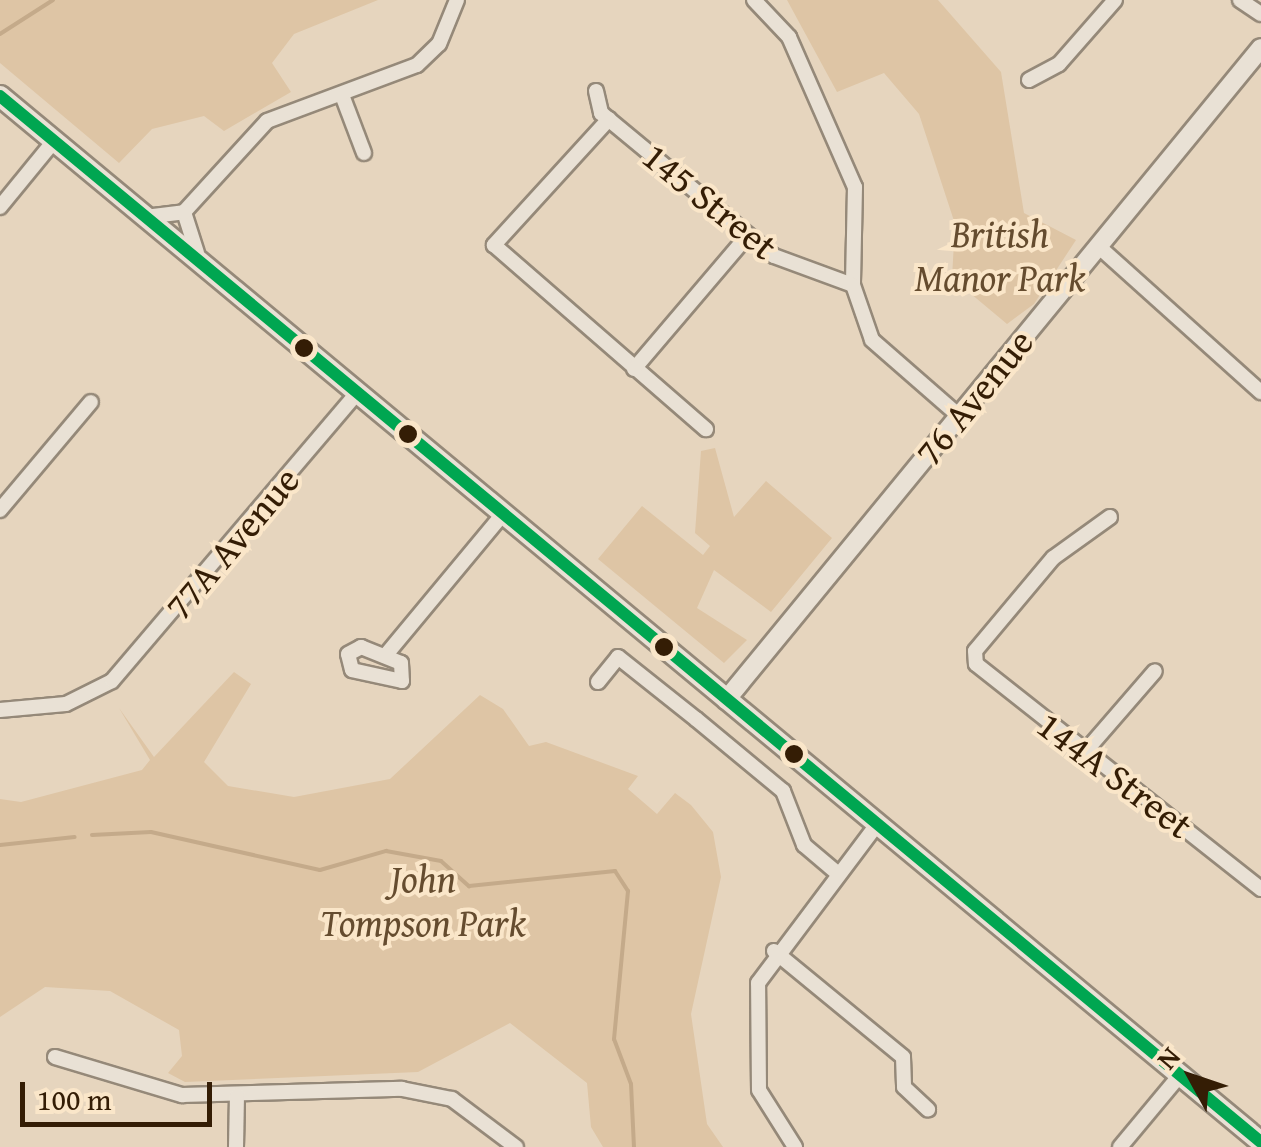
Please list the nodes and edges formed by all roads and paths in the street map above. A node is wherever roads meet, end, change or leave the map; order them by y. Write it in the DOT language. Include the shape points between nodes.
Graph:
graph roads {
  1 [pos="458,0"];
  2 [pos="754,0"];
  3 [pos="1115,0"];
  4 [pos="1240,0"];
  5 [pos="1261,14"];
  6 [pos="1261,48"];
  7 [pos="1028,80"];
  8 [pos="596,91"];
  9 [pos="342,95"];
  10 [pos="0,96"];
  11 [pos="609,120"];
  12 [pos="54,141"];
  13 [pos="364,152"];
  14 [pos="0,207"];
  15 [pos="184,212"];
  16 [pos="146,217"];
  17 [pos="748,236"];
  18 [pos="1098,246"];
  19 [pos="204,266"];
  20 [pos="852,285"];
  21 [pos="634,369"];
  22 [pos="358,392"];
  23 [pos="1261,392"];
  24 [pos="91,402"];
  25 [pos="959,416"];
  26 [pos="706,429"];
  27 [pos="0,510"];
  28 [pos="503,514"];
  29 [pos="1110,517"];
  30 [pos="386,656"];
  31 [pos="1155,671"];
  32 [pos="598,682"];
  33 [pos="726,700"];
  34 [pos="0,710"];
  35 [pos="1084,753"];
  36 [pos="876,826"];
  37 [pos="836,872"];
  38 [pos="1261,889"];
  39 [pos="774,952"];
  40 [pos="55,1057"];
  41 [pos="1180,1075"];
  42 [pos="237,1095"];
  43 [pos="928,1109"];
  44 [pos="1261,1142"];
  45 [pos="236,1147"];
  46 [pos="516,1147"];
  47 [pos="795,1147"];
  48 [pos="1120,1147"];
  1 -- 9 [label="street" via="425,59"];
  2 -- 20 [label="street" via="789,37 855,187"];
  3 -- 7 [label="street" via="1059,64"];
  4 -- 5 [label="street"];
  6 -- 18 [label="street, 76 Avenue"];
  8 -- 11 [label="street, 145 Street"];
  9 -- 13 [label="street"];
  9 -- 15 [label="street" via="257,128"];
  10 -- 12 [label="main road"];
  11 -- 17 [label="street, 145 Street"];
  11 -- 21 [label="street" via="494,245"];
  12 -- 14 [label="street"];
  12 -- 16 [label="main road"];
  15 -- 16 [label="street"];
  15 -- 19 [label="street"];
  16 -- 19 [label="main road"];
  17 -- 20 [label="street, 145 Street" via="783,262"];
  17 -- 21 [label="street"];
  18 -- 23 [label="street"];
  18 -- 25 [label="street, 76 Avenue"];
  19 -- 22 [label="main road"];
  20 -- 25 [label="street" via="872,340"];
  21 -- 26 [label="street"];
  22 -- 28 [label="main road"];
  22 -- 34 [label="street, 77A Avenue" via="102,690 66,704"];
  24 -- 27 [label="street"];
  25 -- 33 [label="street, 76 Avenue"];
  28 -- 30 [label="street"];
  28 -- 33 [label="main road"];
  29 -- 35 [label="street, 144A Street" via="1052,558 974,658"];
  31 -- 35 [label="street"];
  32 -- 37 [label="street" via="618,657 783,792 804,845"];
  33 -- 36 [label="main road"];
  35 -- 38 [label="street, 144A Street"];
  36 -- 37 [label="street"];
  36 -- 41 [label="main road"];
  37 -- 39 [label="street"];
  39 -- 43 [label="street" via="904,1057 904,1087"];
  39 -- 47 [label="street" via="758,984 756,1075"];
  40 -- 42 [label="street" via="156,1092"];
  41 -- 44 [label="main road"];
  41 -- 48 [label="street"];
  42 -- 45 [label="street"];
  42 -- 46 [label="street" via="402,1089 452,1099"];
}
